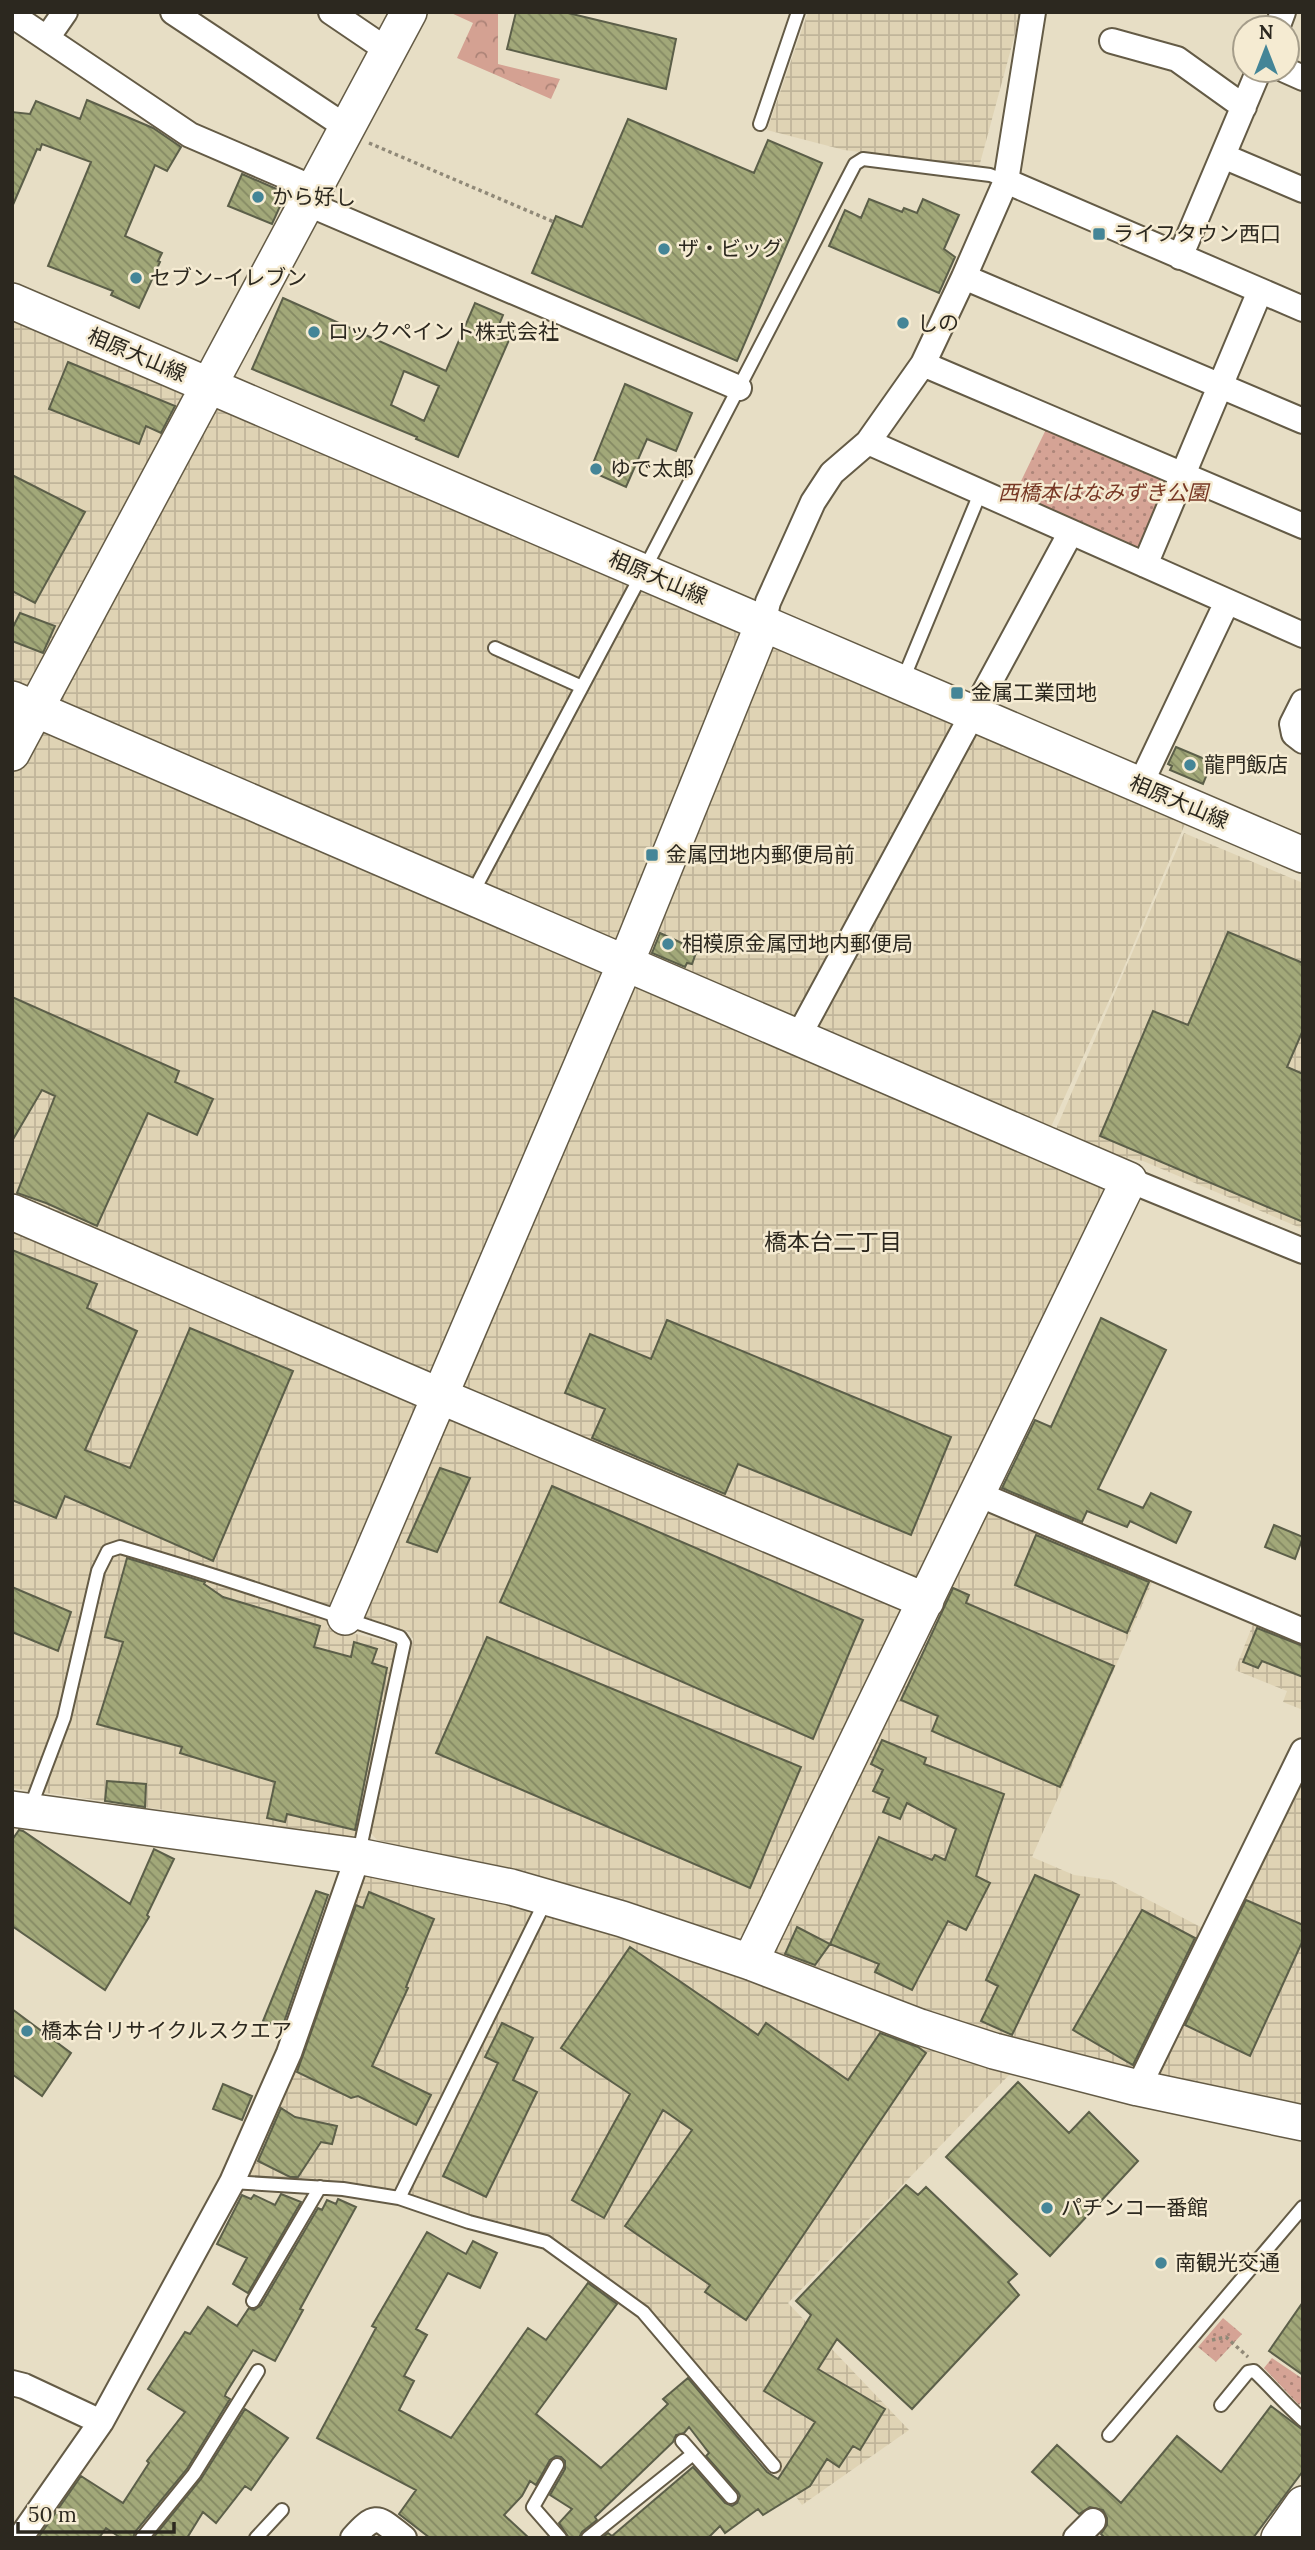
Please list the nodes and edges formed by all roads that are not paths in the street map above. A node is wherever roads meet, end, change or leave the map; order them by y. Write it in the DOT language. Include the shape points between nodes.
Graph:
graph roads {
  1 [pos="65,12"];
  2 [pos="173,12"];
  3 [pos="331,12"];
  4 [pos="408,12"];
  5 [pos="798,12"];
  6 [pos="1033,12"];
  7 [pos="12,15"];
  8 [pos="47,38"];
  9 [pos="1112,41"];
  10 [pos="387,50"];
  11 [pos="1253,84"];
  12 [pos="1244,107"];
  13 [pos="760,124"];
  14 [pos="356,134"];
  15 [pos="1223,156"];
  16 [pos="1006,181"];
  17 [pos="1303,190"];
  18 [pos="310,195"];
  19 [pos="1180,257"];
  20 [pos="964,277"];
  21 [pos="1260,291"];
  22 [pos="12,301"];
  23 [pos="1303,309"];
  24 [pos="923,364"];
  25 [pos="1221,385"];
  26 [pos="210,386"];
  27 [pos="739,388"];
  28 [pos="1303,421"];
  29 [pos="868,442"];
  30 [pos="1182,475"];
  31 [pos="981,491"];
  32 [pos="1303,526"];
  33 [pos="1072,531"];
  34 [pos="1145,565"];
  35 [pos="643,572"];
  36 [pos="1227,602"];
  37 [pos="763,624"];
  38 [pos="1303,635"];
  39 [pos="495,648"];
  40 [pos="902,683"];
  41 [pos="582,687"];
  42 [pos="1303,702"];
  43 [pos="24,704"];
  44 [pos="972,715"];
  45 [pos="1303,741"];
  46 [pos="12,753"];
  47 [pos="1140,785"];
  48 [pos="1303,855"];
  49 [pos="470,897"];
  50 [pos="623,963"];
  51 [pos="798,1037"];
  52 [pos="1129,1180"];
  53 [pos="12,1212"];
  54 [pos="1303,1251"];
  55 [pos="440,1396"];
  56 [pos="978,1494"];
  57 [pos="926,1601"];
  58 [pos="345,1617"];
  59 [pos="1303,1631"];
  60 [pos="1303,1751"];
  61 [pos="21,1810"];
  62 [pos="358,1856"];
  63 [pos="547,1897"];
  64 [pos="750,1962"];
  65 [pos="1138,2088"];
  66 [pos="1303,2123"];
  67 [pos="232,2182"];
  68 [pos="320,2188"];
  69 [pos="399,2198"];
  70 [pos="1303,2207"];
  71 [pos="253,2301"];
  72 [pos="258,2371"];
  73 [pos="12,2383"];
  74 [pos="1221,2405"];
  75 [pos="1303,2420"];
  76 [pos="100,2422"];
  77 [pos="1109,2435"];
  78 [pos="682,2441"];
  79 [pos="693,2454"];
  80 [pos="557,2465"];
  81 [pos="774,2466"];
  82 [pos="731,2497"];
  83 [pos="1303,2504"];
  84 [pos="282,2510"];
  85 [pos="20,2538"];
  86 [pos="142,2538"];
  87 [pos="256,2538"];
  88 [pos="353,2538"];
  89 [pos="404,2538"];
  90 [pos="560,2538"];
  91 [pos="588,2538"];
  92 [pos="1279,2538"];
  1 -- 8 [label="street"];
  2 -- 14 [label="street"];
  3 -- 10 [label="street"];
  4 -- 10 [label="street"];
  5 -- 13 [label="lane"];
  6 -- 16 [label="street"];
  7 -- 8 [label="street"];
  8 -- 18 [label="street" via="190,135"];
  9 -- 12 [label="street" via="1177,59"];
  10 -- 14 [label="street"];
  11 -- 12 [label="street"];
  12 -- 15 [label="street"];
  14 -- 18 [label="street"];
  15 -- 17 [label="street"];
  15 -- 19 [label="street"];
  16 -- 19 [label="street"];
  16 -- 20 [label="street"];
  16 -- 27 [label="lane" via="863,159 855,164"];
  18 -- 26 [label="street"];
  18 -- 27 [label="street"];
  19 -- 21 [label="street"];
  20 -- 24 [label="street"];
  20 -- 25 [label="street"];
  21 -- 23 [label="street"];
  21 -- 25 [label="street"];
  22 -- 26 [label="street, 相原大山線"];
  24 -- 29 [label="street"];
  24 -- 30 [label="street"];
  25 -- 28 [label="street"];
  25 -- 30 [label="street"];
  26 -- 35 [label="street, 相原大山線"];
  26 -- 43 [label="street"];
  27 -- 35 [label="lane"];
  29 -- 31 [label="street"];
  29 -- 37 [label="street" via="832,473 813,502 768,602"];
  30 -- 32 [label="street"];
  30 -- 34 [label="street"];
  31 -- 33 [label="street"];
  31 -- 40 [label="lane"];
  33 -- 34 [label="street"];
  33 -- 44 [label="street"];
  34 -- 36 [label="street"];
  35 -- 37 [label="street, 相原大山線"];
  35 -- 41 [label="lane"];
  36 -- 38 [label="street"];
  36 -- 47 [label="street"];
  37 -- 40 [label="street, 相原大山線"];
  37 -- 50 [label="street"];
  39 -- 41 [label="lane"];
  40 -- 44 [label="street, 相原大山線"];
  41 -- 49 [label="lane"];
  42 -- 45 [label="street" via="1292,724 1294,734"];
  43 -- 46 [label="street"];
  43 -- 49 [label="street"];
  44 -- 47 [label="street, 相原大山線"];
  44 -- 51 [label="street"];
  47 -- 48 [label="street, 相原大山線"];
  49 -- 50 [label="street"];
  50 -- 51 [label="street"];
  50 -- 55 [label="street"];
  51 -- 52 [label="street"];
  52 -- 54 [label="street"];
  52 -- 56 [label="street"];
  53 -- 55 [label="street"];
  55 -- 57 [label="street"];
  55 -- 58 [label="street"];
  56 -- 57 [label="street"];
  56 -- 59 [label="street"];
  57 -- 64 [label="street"];
  58 -- 61 [label="lane" via="120,1547 108,1551 98,1572 64,1718"];
  58 -- 62 [label="lane" via="401,1637 404,1643"];
  60 -- 65 [label="street"];
  61 -- 62 [label="street"];
  62 -- 63 [label="street"];
  62 -- 67 [label="street" via="289,2053"];
  63 -- 64 [label="street"];
  63 -- 69 [label="lane"];
  64 -- 65 [label="street" via="920,2027"];
  65 -- 66 [label="street"];
  67 -- 68 [label="lane"];
  67 -- 76 [label="street"];
  68 -- 69 [label="lane"];
  68 -- 71 [label="lane"];
  69 -- 81 [label="lane" via="545,2242 633,2304"];
  70 -- 77 [label="lane"];
  72 -- 86 [label="lane" via="194,2474"];
  73 -- 76 [label="street"];
  74 -- 75 [label="lane" via="1248,2372 1254,2371"];
  76 -- 85 [label="street"];
  78 -- 79 [label="lane"];
  79 -- 82 [label="lane"];
  79 -- 91 [label="lane"];
  80 -- 90 [label="lane" via="533,2507"];
  83 -- 92 [label="street"];
  84 -- 87 [label="lane"];
  88 -- 89 [label="street" via="374,2519"];
}
